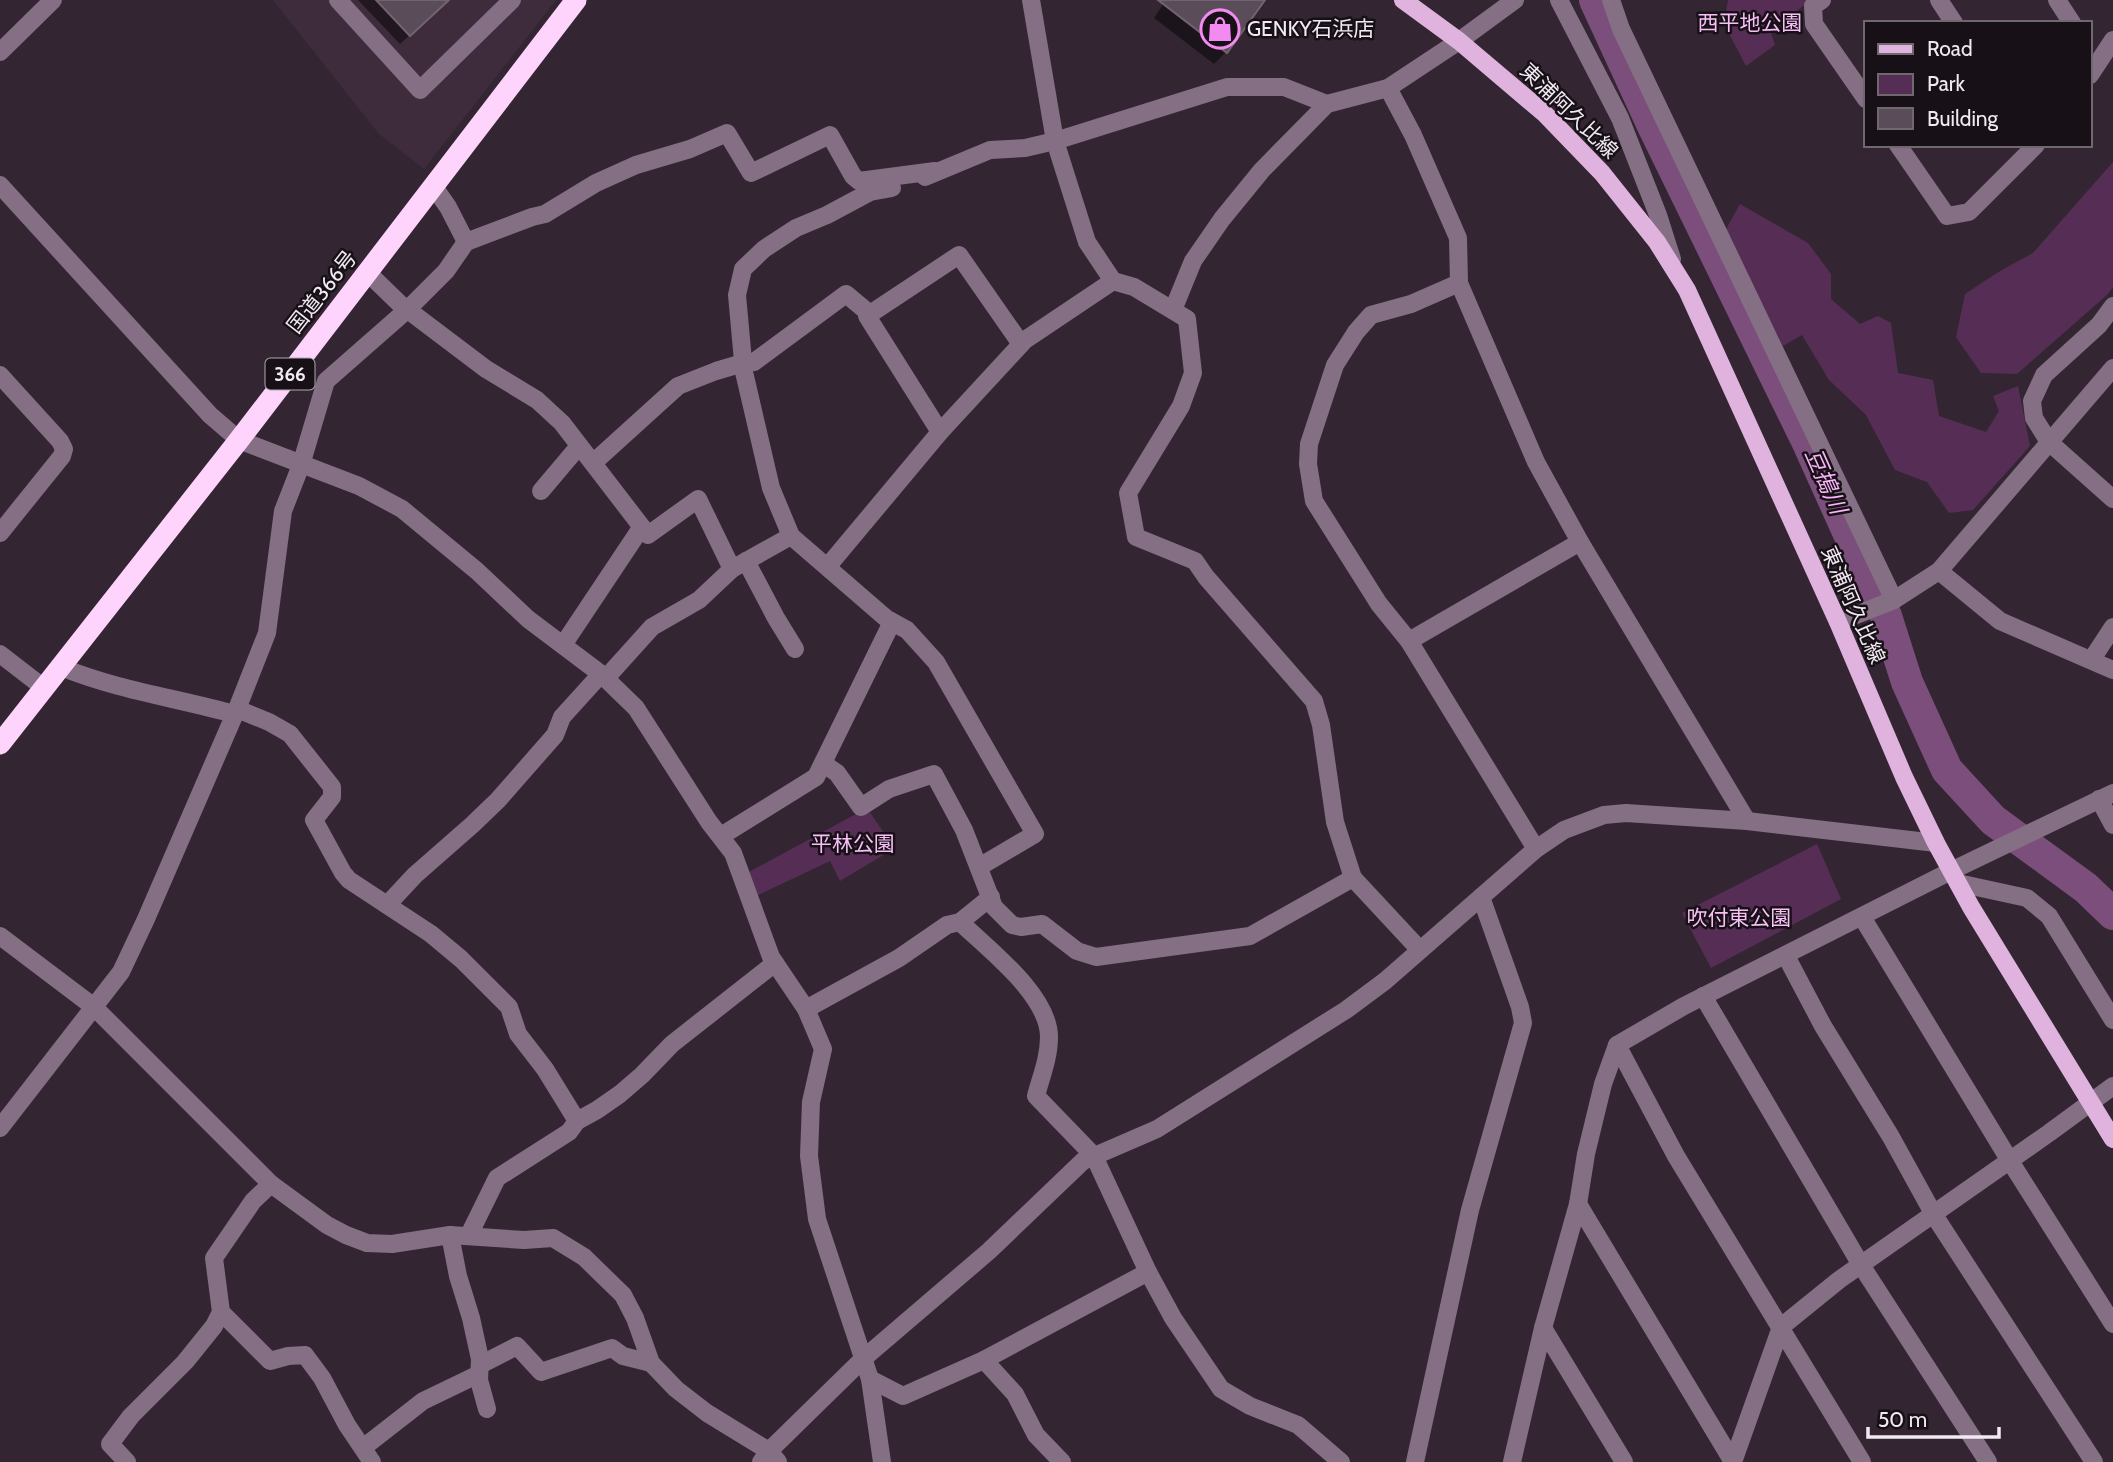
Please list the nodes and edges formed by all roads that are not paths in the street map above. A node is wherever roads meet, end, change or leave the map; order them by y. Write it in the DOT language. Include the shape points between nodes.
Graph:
graph roads {
  1 [pos="52,0"];
  2 [pos="338,0"];
  3 [pos="512,0"];
  4 [pos="576,0"];
  5 [pos="1031,0"];
  6 [pos="1403,0"];
  7 [pos="1516,0"];
  8 [pos="1559,0"];
  9 [pos="1611,0"];
  10 [pos="1822,0"];
  11 [pos="1939,0"];
  12 [pos="2057,0"];
  13 [pos="1953,21"];
  14 [pos="2071,21"];
  15 [pos="2113,40"];
  16 [pos="1459,41"];
  17 [pos="2,46"];
  18 [pos="2093,63"];
  19 [pos="1388,88"];
  20 [pos="1864,96"];
  21 [pos="1327,104"];
  22 [pos="1055,141"];
  23 [pos="1899,147"];
  24 [pos="2034,147"];
  25 [pos="934,171"];
  26 [pos="0,185"];
  27 [pos="434,187"];
  28 [pos="466,242"];
  29 [pos="1675,271"];
  30 [pos="368,273"];
  31 [pos="1113,281"];
  32 [pos="1459,283"];
  33 [pos="2113,306"];
  34 [pos="408,309"];
  35 [pos="1173,310"];
  36 [pos="870,314"];
  37 [pos="1021,344"];
  38 [pos="743,363"];
  39 [pos="2113,368"];
  40 [pos="2,382"];
  41 [pos="940,432"];
  42 [pos="239,440"];
  43 [pos="2049,442"];
  44 [pos="579,446"];
  45 [pos="593,463"];
  46 [pos="301,465"];
  47 [pos="541,491"];
  48 [pos="2113,499"];
  49 [pos="641,528"];
  50 [pos="0,533"];
  51 [pos="791,536"];
  52 [pos="1580,542"];
  53 [pos="739,565"];
  54 [pos="828,566"];
  55 [pos="1939,571"];
  56 [pos="1895,600"];
  57 [pos="1844,619"];
  58 [pos="892,622"];
  59 [pos="2113,627"];
  60 [pos="1409,641"];
  61 [pos="563,645"];
  62 [pos="795,649"];
  63 [pos="0,654"];
  64 [pos="2092,659"];
  65 [pos="61,667"];
  66 [pos="2113,670"];
  67 [pos="603,676"];
  68 [pos="44,688"];
  69 [pos="236,711"];
  70 [pos="0,744"];
  71 [pos="824,764"];
  72 [pos="2106,796"];
  73 [pos="1747,821"];
  74 [pos="2113,825"];
  75 [pos="721,836"];
  76 [pos="1936,843"];
  77 [pos="1536,849"];
  78 [pos="979,867"];
  79 [pos="1956,874"];
  80 [pos="1353,878"];
  81 [pos="991,897"];
  82 [pos="1481,897"];
  83 [pos="387,905"];
  84 [pos="1863,917"];
  85 [pos="960,922"];
  86 [pos="0,936"];
  87 [pos="1420,950"];
  88 [pos="1786,956"];
  89 [pos="775,963"];
  90 [pos="1703,996"];
  91 [pos="94,1007"];
  92 [pos="806,1009"];
  93 [pos="2113,1020"];
  94 [pos="1617,1045"];
  95 [pos="2113,1086"];
  96 [pos="2090,1103"];
  97 [pos="577,1121"];
  98 [pos="0,1128"];
  99 [pos="2113,1139"];
  100 [pos="1094,1156"];
  101 [pos="2010,1161"];
  102 [pos="271,1184"];
  103 [pos="1578,1204"];
  104 [pos="1934,1215"];
  105 [pos="450,1235"];
  106 [pos="469,1235"];
  107 [pos="1861,1265"];
  108 [pos="1148,1272"];
  109 [pos="221,1312"];
  110 [pos="2113,1324"];
  111 [pos="1781,1327"];
  112 [pos="1543,1328"];
  113 [pos="864,1358"];
  114 [pos="984,1360"];
  115 [pos="651,1363"];
  116 [pos="480,1369"];
  117 [pos="870,1379"];
  118 [pos="487,1409"];
  119 [pos="368,1455"];
  120 [pos="770,1458"];
  121 [pos="1513,1461"];
  122 [pos="127,1462"];
  123 [pos="882,1462"];
  124 [pos="1062,1462"];
  125 [pos="1341,1462"];
  126 [pos="1415,1462"];
  127 [pos="1624,1462"];
  128 [pos="1862,1462"];
  129 [pos="1988,1462"];
  130 [pos="2094,1462"];
  1 -- 17 [label="street"];
  2 -- 3 [label="street" via="419,90"];
  4 -- 27 [label="highway, 国道366号 / 366"];
  5 -- 22 [label="street"];
  6 -- 16 [label="main road, 東浦阿久比線"];
  7 -- 16 [label="street"];
  8 -- 29 [label="street" via="1620,118"];
  9 -- 56 [label="street"];
  10 -- 20 [label="street" via="1813,6 1814,24"];
  11 -- 13 [label="street"];
  12 -- 14 [label="street"];
  15 -- 18 [label="street"];
  16 -- 19 [label="street"];
  16 -- 29 [label="main road, 東浦阿久比線" via="1545,114 1602,173"];
  19 -- 21 [label="street"];
  19 -- 32 [label="street" via="1458,238"];
  21 -- 22 [label="street" via="1283,87 1227,87"];
  21 -- 35 [label="street" via="1222,219 1193,261"];
  22 -- 25 [label="street" via="990,150"];
  22 -- 31 [label="street" via="1087,242"];
  23 -- 24 [label="street" via="1947,216 1969,212"];
  25 -- 28 [label="street" via="859,181 830,135 751,173 727,133 636,164 545,214"];
  25 -- 38 [label="street" via="906,184 870,192 796,228 753,258 743,269 737,295"];
  26 -- 42 [label="street" via="210,415"];
  27 -- 28 [label="street"];
  27 -- 30 [label="highway, 国道366号 / 366"];
  28 -- 34 [label="street" via="446,271"];
  29 -- 57 [label="main road, 東浦阿久比線"];
  30 -- 34 [label="street"];
  30 -- 42 [label="highway, 国道366号 / 366"];
  31 -- 35 [label="street" via="1134,287"];
  31 -- 37 [label="street"];
  32 -- 52 [label="street" via="1536,462"];
  32 -- 60 [label="street" via="1371,315 1335,365 1309,444 1314,501 1379,604"];
  33 -- 43 [label="street" via="2099,325 2044,375 2032,401 2034,418"];
  34 -- 44 [label="street" via="486,369 537,400"];
  34 -- 46 [label="street" via="326,381"];
  35 -- 80 [label="street" via="1187,319 1193,373 1181,406 1128,493 1136,537 1195,561 1314,701 1335,822"];
  36 -- 37 [label="street" via="959,255"];
  36 -- 38 [label="street" via="845,294 754,362"];
  36 -- 41 [label="street" via="867,316"];
  37 -- 41 [label="street"];
  38 -- 45 [label="street" via="678,386"];
  38 -- 51 [label="street" via="771,488"];
  39 -- 43 [label="street"];
  40 -- 50 [label="street" via="64,449"];
  41 -- 54 [label="street"];
  42 -- 46 [label="street"];
  42 -- 65 [label="highway, 国道366号 / 366"];
  43 -- 48 [label="street"];
  43 -- 55 [label="street"];
  44 -- 45 [label="street"];
  44 -- 47 [label="street"];
  45 -- 49 [label="street"];
  46 -- 61 [label="street" via="359,486 402,509"];
  46 -- 69 [label="street" via="283,511 267,633"];
  49 -- 53 [label="street" via="648,535 698,499"];
  49 -- 61 [label="street"];
  51 -- 53 [label="street"];
  51 -- 54 [label="street"];
  52 -- 60 [label="street"];
  52 -- 73 [label="street"];
  53 -- 62 [label="street"];
  53 -- 67 [label="street" via="699,600 652,628"];
  54 -- 58 [label="street"];
  55 -- 56 [label="street"];
  55 -- 64 [label="street" via="2000,621"];
  56 -- 57 [label="street"];
  57 -- 76 [label="main road, 東浦阿久比線" via="1904,777"];
  58 -- 71 [label="street"];
  58 -- 78 [label="street" via="907,630 936,663 1035,834"];
  59 -- 64 [label="street"];
  60 -- 77 [label="street"];
  61 -- 67 [label="street"];
  63 -- 68 [label="street"];
  64 -- 66 [label="street"];
  65 -- 68 [label="highway, 国道366号 / 366"];
  65 -- 69 [label="street" via="122,688"];
  67 -- 75 [label="street" via="636,708"];
  67 -- 83 [label="street" via="562,717 555,735 498,800"];
  68 -- 70 [label="highway, 国道366号 / 366"];
  69 -- 83 [label="street" via="290,734 332,787 332,797 314,820 349,880"];
  69 -- 91 [label="street" via="121,972"];
  71 -- 75 [label="street" via="816,777 798,790"];
  71 -- 78 [label="street" via="837,773 861,807 889,789 934,774"];
  72 -- 74 [label="street"];
  72 -- 79 [label="street"];
  73 -- 76 [label="street"];
  73 -- 77 [label="street" via="1626,813 1564,830"];
  75 -- 89 [label="street" via="733,853"];
  76 -- 79 [label="main road, 東浦阿久比線"];
  77 -- 82 [label="street"];
  78 -- 81 [label="street"];
  79 -- 84 [label="street"];
  79 -- 93 [label="street" via="2027,898 2049,916"];
  79 -- 96 [label="main road, 東浦阿久比線"];
  80 -- 81 [label="street" via="1250,936 1096,957 1077,951 1042,924 1012,925 994,907"];
  80 -- 87 [label="street"];
  81 -- 85 [label="street"];
  82 -- 87 [label="street"];
  82 -- 126 [label="street" via="1522,1023 1470,1210"];
  83 -- 97 [label="street" via="461,959 509,1007 518,1034"];
  84 -- 88 [label="street"];
  84 -- 101 [label="street"];
  85 -- 92 [label="street" via="947,925 899,958"];
  85 -- 100 [label="street" via="1035,999 1049,1034 1048,1056 1036,1096"];
  86 -- 91 [label="street"];
  87 -- 100 [label="street" via="1346,1010 1264,1062 1157,1129"];
  88 -- 90 [label="street"];
  88 -- 104 [label="street"];
  89 -- 92 [label="street"];
  89 -- 97 [label="street" via="672,1044 620,1094"];
  90 -- 94 [label="street"];
  90 -- 107 [label="street"];
  91 -- 98 [label="street"];
  91 -- 102 [label="street"];
  92 -- 113 [label="street" via="823,1049 810,1116 809,1156 817,1219"];
  94 -- 103 [label="street" via="1603,1084"];
  94 -- 111 [label="street" via="1676,1156"];
  95 -- 96 [label="street"];
  96 -- 99 [label="main road, 東浦阿久比線"];
  96 -- 101 [label="street"];
  97 -- 106 [label="street" via="569,1132 497,1178"];
  100 -- 108 [label="street"];
  100 -- 113 [label="street" via="1083,1161 989,1251"];
  101 -- 104 [label="street"];
  101 -- 110 [label="street"];
  102 -- 105 [label="street" via="327,1225 367,1243"];
  102 -- 109 [label="street" via="253,1201 214,1258"];
  103 -- 111 [label="street" via="1733,1462"];
  103 -- 112 [label="street"];
  104 -- 107 [label="street"];
  104 -- 130 [label="street"];
  105 -- 106 [label="street"];
  105 -- 116 [label="street"];
  106 -- 115 [label="street" via="553,1238 584,1257 623,1295"];
  107 -- 111 [label="street"];
  107 -- 129 [label="street"];
  108 -- 114 [label="street"];
  108 -- 125 [label="street" via="1221,1389 1298,1424"];
  109 -- 119 [label="street" via="270,1361 305,1355"];
  109 -- 122 [label="street" via="205,1338 110,1444"];
  111 -- 128 [label="street"];
  112 -- 121 [label="street"];
  112 -- 127 [label="street"];
  113 -- 117 [label="street"];
  113 -- 120 [label="street"];
  114 -- 117 [label="street" via="903,1396"];
  114 -- 124 [label="street" via="1015,1394 1036,1435"];
  115 -- 116 [label="street" via="623,1356 612,1348 541,1372 517,1346"];
  115 -- 120 [label="street" via="676,1389"];
  116 -- 118 [label="street"];
  116 -- 119 [label="street" via="423,1401"];
  117 -- 123 [label="street"];
}
